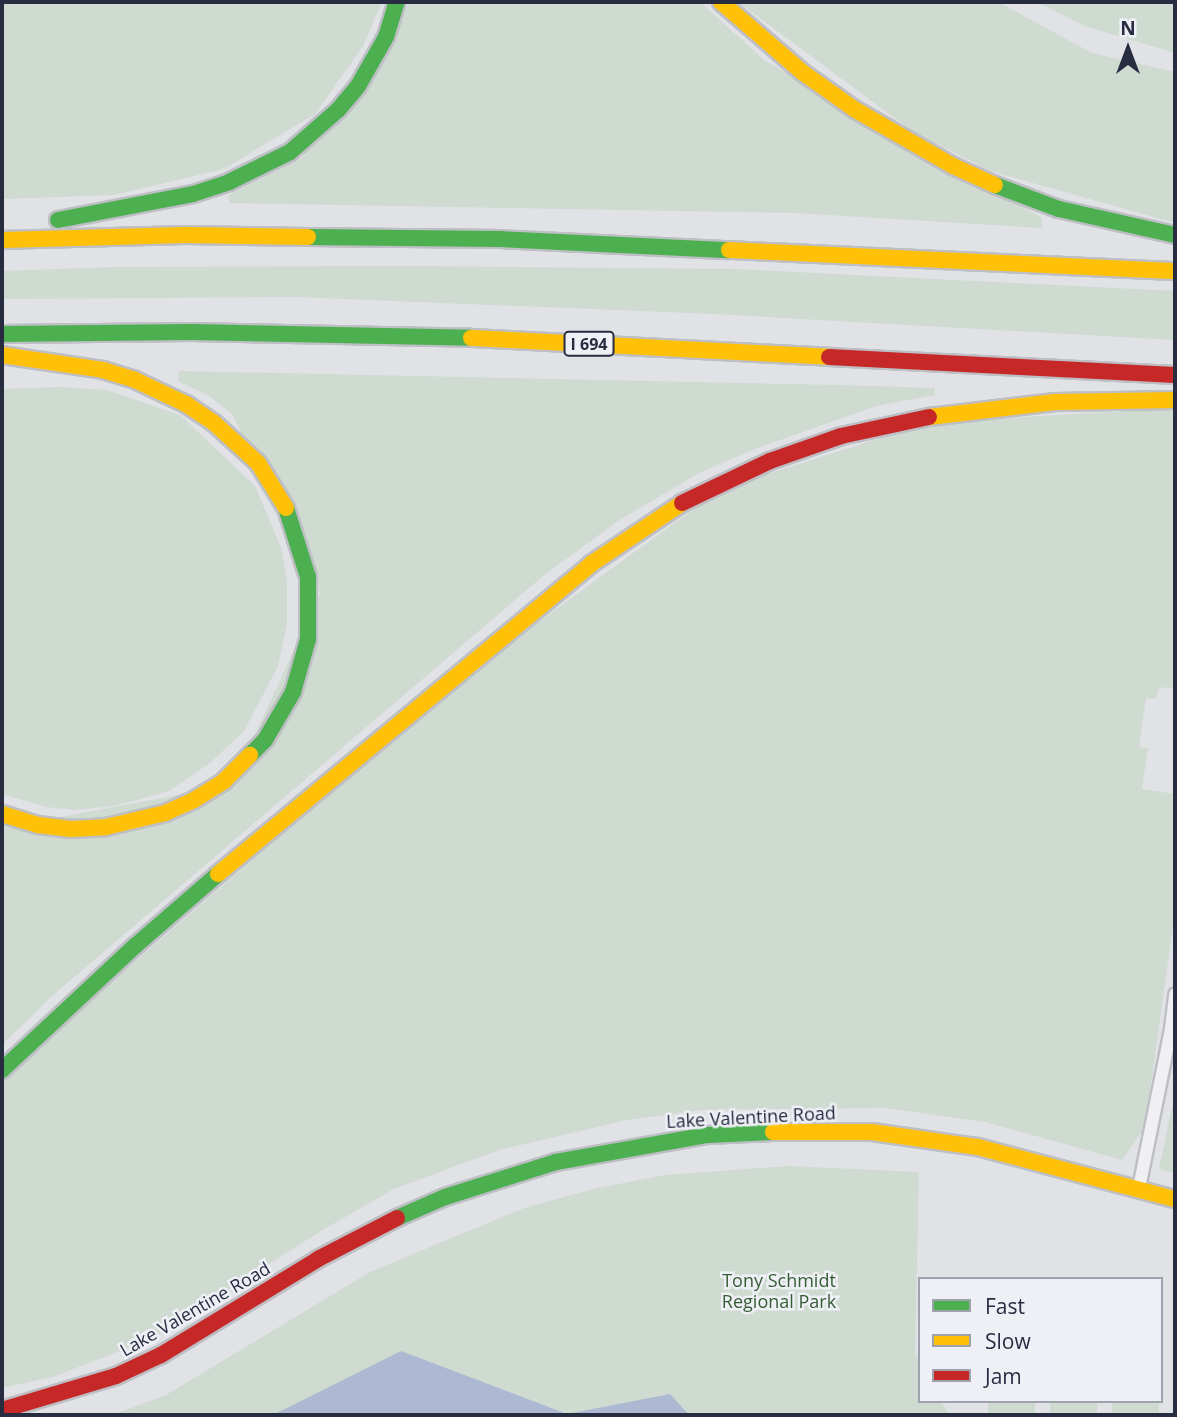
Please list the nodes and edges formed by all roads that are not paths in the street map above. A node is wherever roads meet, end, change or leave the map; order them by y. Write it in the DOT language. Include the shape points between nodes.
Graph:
graph roads {
  1 [pos="397,2"];
  2 [pos="721,2"];
  3 [pos="1175,235"];
  4 [pos="2,238"];
  5 [pos="1175,271"];
  6 [pos="2,334"];
  7 [pos="2,355"];
  8 [pos="1175,375"];
  9 [pos="1175,400"];
  10 [pos="2,814"];
  11 [pos="1175,994"];
  12 [pos="2,1070"];
  13 [pos="1139,1188"];
  14 [pos="1175,1199"];
  15 [pos="2,1410"];
  1 -- 4 [label="main road" via="387,37 358,86 290,152 193,194 84,213"];
  2 -- 3 [label="main road" via="802,72 854,109 953,166 1059,209"];
  4 -- 5 [label="main road" via="475,238"];
  6 -- 8 [label="main road, I 694" via="191,332 472,338"];
  7 -- 10 [label="main road" via="133,379 213,422 258,463 290,514 308,577 310,608 308,639 293,692 265,740 224,781 165,813 106,827 38,825"];
  9 -- 12 [label="main road" via="1041,403 907,420 841,436 770,461 682,503 591,564 313,794 135,946"];
  11 -- 13 [label="lane"];
  13 -- 14 [label="main road, Lake Valentine Road"];
  13 -- 15 [label="main road, Lake Valentine Road" via="978,1147 872,1132 708,1135 611,1150 445,1197 340,1247 161,1355 117,1376"];
}
